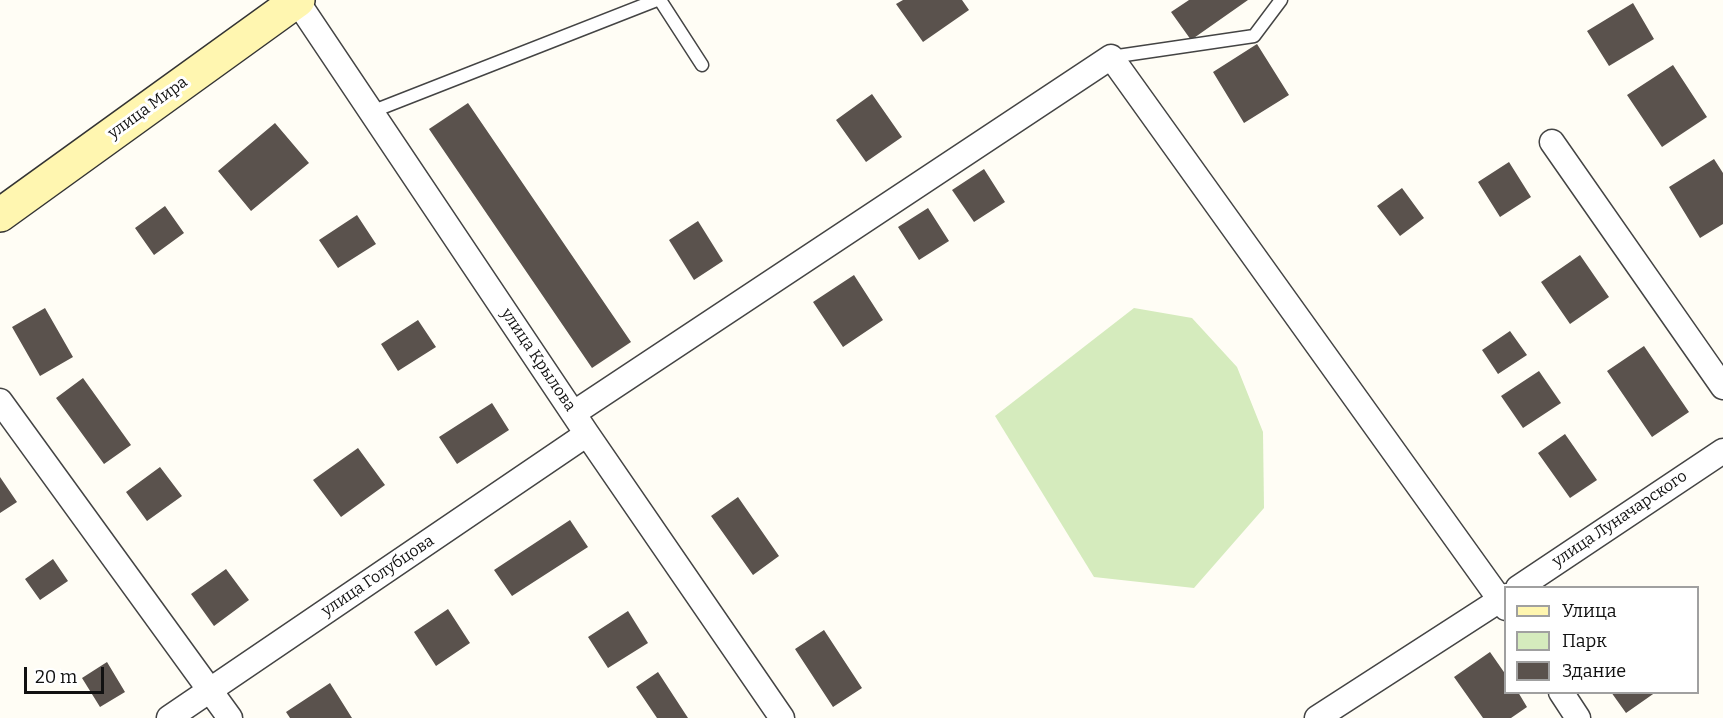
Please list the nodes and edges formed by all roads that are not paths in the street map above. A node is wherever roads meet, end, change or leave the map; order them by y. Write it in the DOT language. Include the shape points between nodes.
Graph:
graph roads {
  1 [pos="297,0"];
  2 [pos="659,0"];
  3 [pos="1281,0"];
  4 [pos="1111,57"];
  5 [pos="702,65"];
  6 [pos="371,112"];
  7 [pos="1552,142"];
  8 [pos="0,215"];
  9 [pos="1723,387"];
  10 [pos="0,401"];
  11 [pos="574,412"];
  12 [pos="587,434"];
  13 [pos="1723,451"];
  14 [pos="1525,586"];
  15 [pos="1504,594"];
  16 [pos="1504,600"];
  17 [pos="211,690"];
  18 [pos="1562,694"];
  19 [pos="169,718"];
  20 [pos="230,718"];
  21 [pos="782,718"];
  22 [pos="1317,718"];
  23 [pos="1578,718"];
  1 -- 6 [label="street, улица Крылова"];
  1 -- 8 [label="street, улица Мира"];
  2 -- 5 [label="lane"];
  2 -- 6 [label="lane"];
  3 -- 4 [label="lane" via="1254,36"];
  4 -- 11 [label="street"];
  4 -- 15 [label="street"];
  6 -- 11 [label="street, улица Крылова"];
  7 -- 9 [label="street"];
  10 -- 17 [label="street"];
  11 -- 12 [label="street, улица Крылова"];
  12 -- 17 [label="street, улица Голубцова"];
  12 -- 21 [label="street, улица Крылова"];
  13 -- 14 [label="street, улица Луначарского"];
  16 -- 22 [label="street, улица Луначарского"];
  17 -- 19 [label="street, улица Голубцова"];
  17 -- 20 [label="street"];
  18 -- 23 [label="street"];
}
